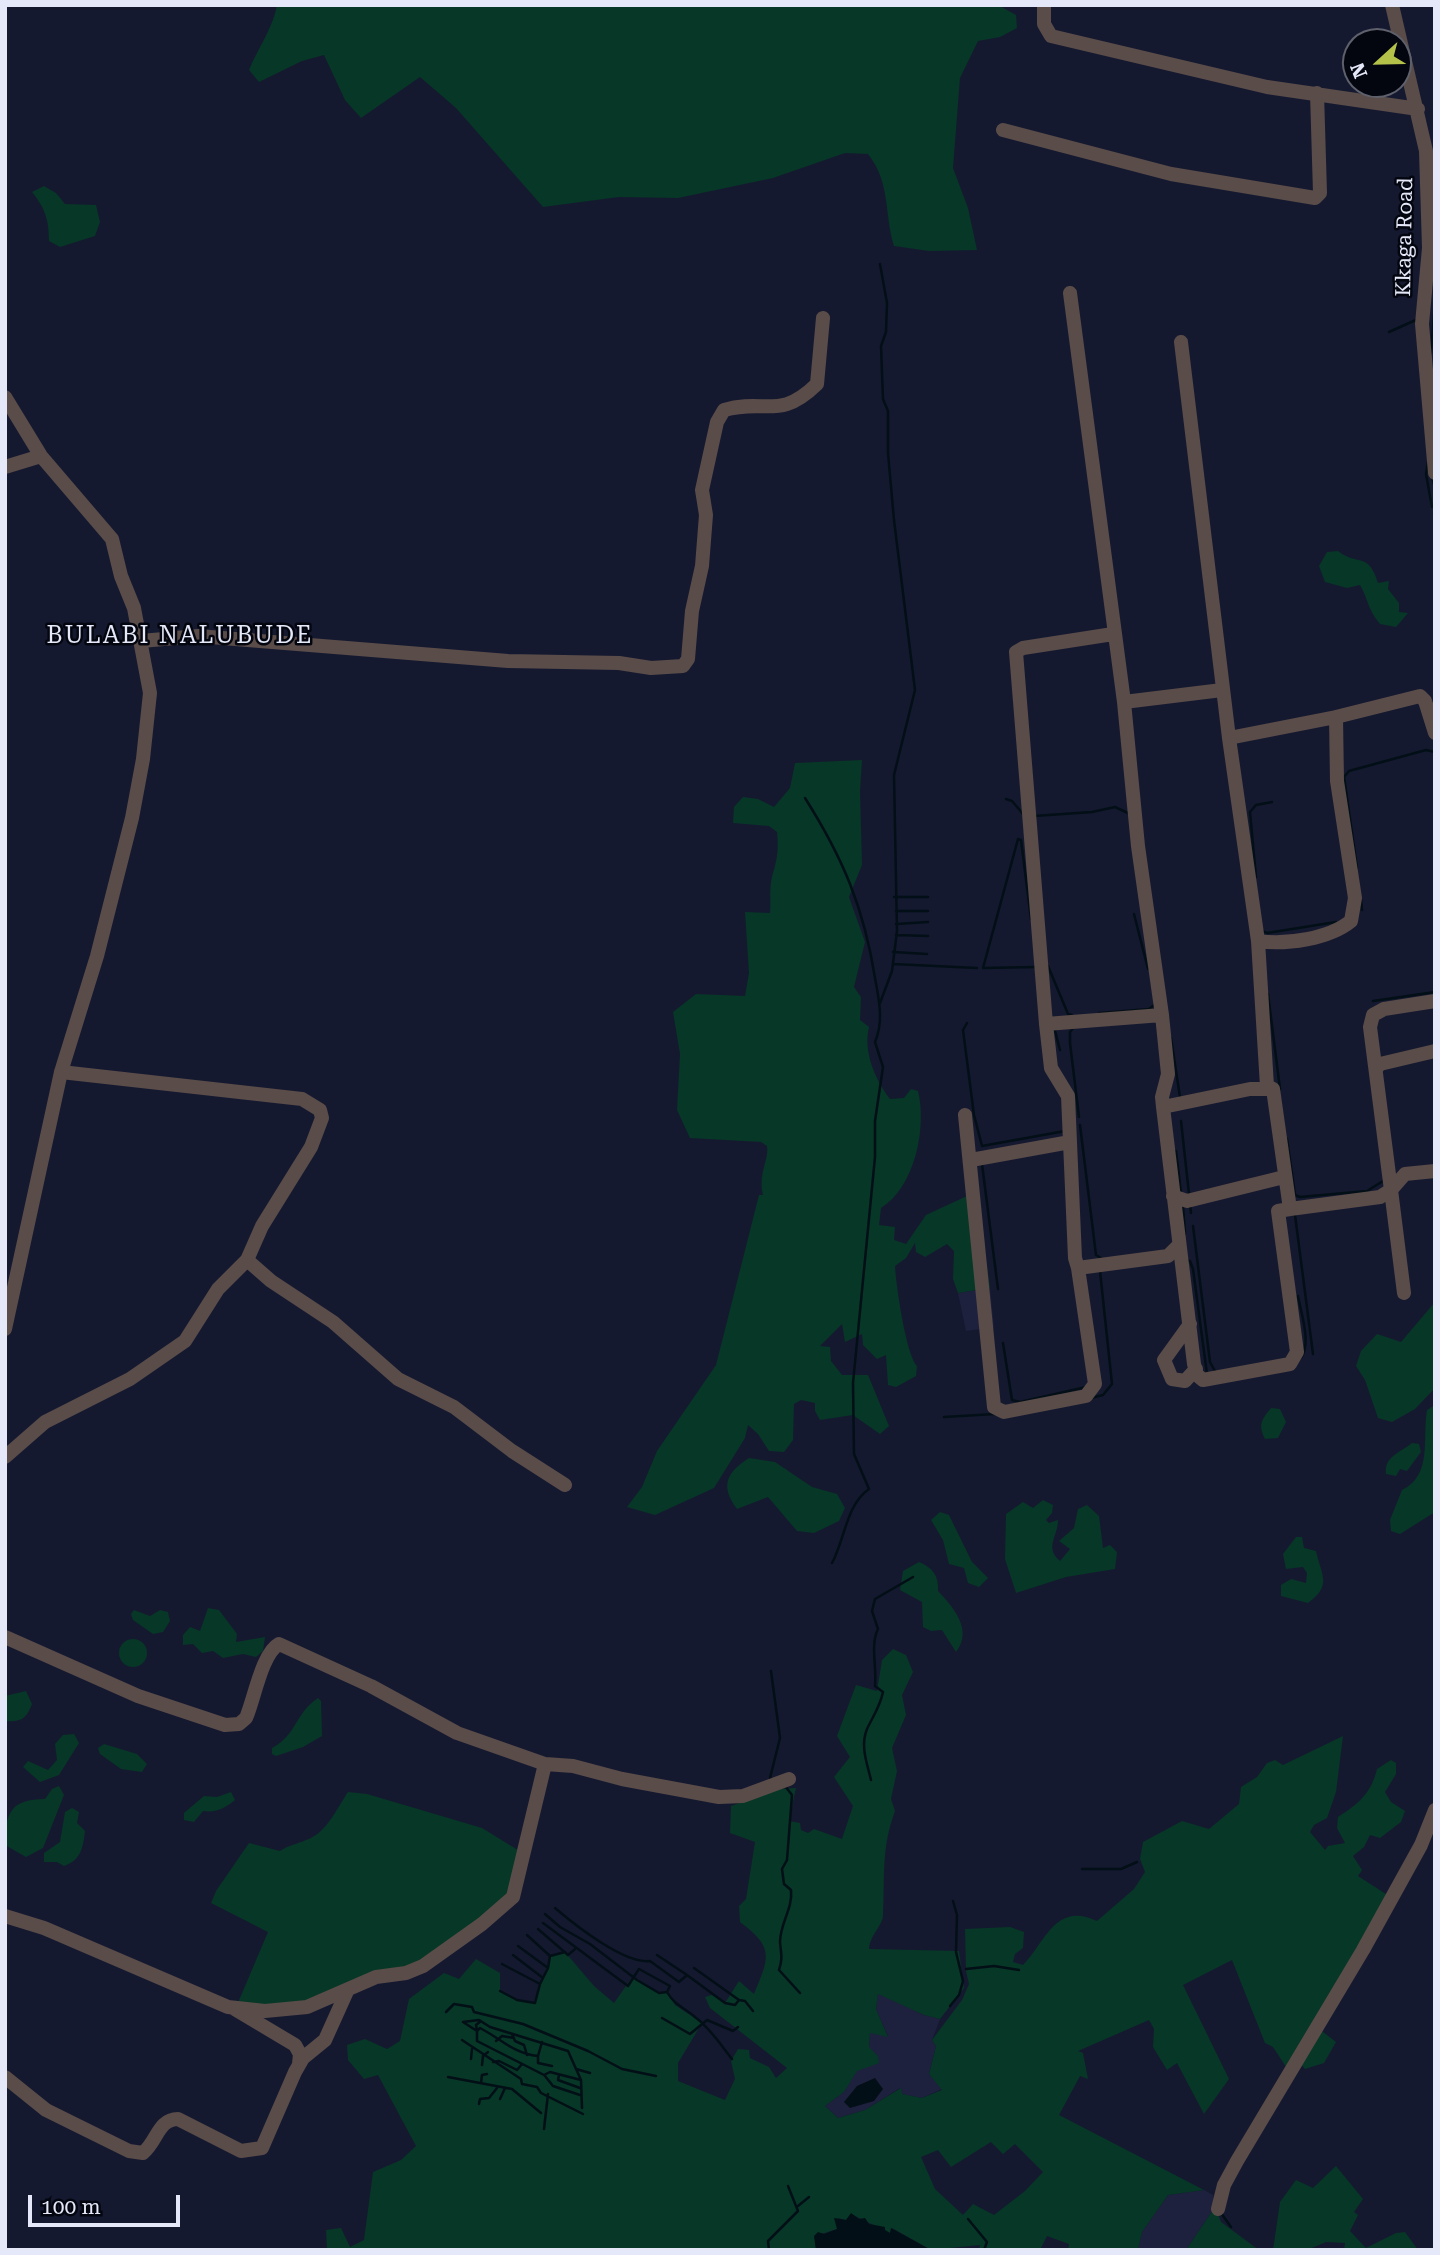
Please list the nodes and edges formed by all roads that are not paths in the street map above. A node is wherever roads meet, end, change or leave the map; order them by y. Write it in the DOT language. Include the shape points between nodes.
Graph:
graph roads {
  1 [pos="1044,5"];
  2 [pos="1392,5"];
  3 [pos="1317,93"];
  4 [pos="1418,109"];
  5 [pos="1003,130"];
  6 [pos="1070,293"];
  7 [pos="1430,304"];
  8 [pos="823,318"];
  9 [pos="1181,342"];
  10 [pos="5,397"];
  11 [pos="41,456"];
  12 [pos="5,467"];
  13 [pos="1435,473"];
  14 [pos="1113,634"];
  15 [pos="141,641"];
  16 [pos="1222,690"];
  17 [pos="1124,702"];
  18 [pos="1336,717"];
  19 [pos="1435,733"];
  20 [pos="1229,738"];
  21 [pos="1258,941"];
  22 [pos="1435,1000"];
  23 [pos="1162,1015"];
  24 [pos="1046,1024"];
  25 [pos="1435,1051"];
  26 [pos="1376,1069"];
  27 [pos="61,1072"];
  28 [pos="1273,1089"];
  29 [pos="1163,1108"];
  30 [pos="965,1115"];
  31 [pos="1070,1142"];
  32 [pos="971,1160"];
  33 [pos="1435,1171"];
  34 [pos="1284,1177"];
  35 [pos="1391,1190"];
  36 [pos="1173,1196"];
  37 [pos="1290,1209"];
  38 [pos="1176,1255"];
  39 [pos="247,1260"];
  40 [pos="1078,1268"];
  41 [pos="1404,1293"];
  42 [pos="1190,1324"];
  43 [pos="5,1329"];
  44 [pos="1196,1369"];
  45 [pos="5,1457"];
  46 [pos="565,1485"];
  47 [pos="5,1637"];
  48 [pos="545,1764"];
  49 [pos="789,1779"];
  50 [pos="1435,1810"];
  51 [pos="5,1916"];
  52 [pos="348,1989"];
  53 [pos="232,2007"];
  54 [pos="299,2064"];
  55 [pos="5,2077"];
  56 [pos="1218,2209"];
  1 -- 3 [label="street" via="1044,24 1051,36 1267,88"];
  2 -- 4 [label="street, Kkaga Road"];
  3 -- 4 [label="street"];
  3 -- 5 [label="street" via="1320,193 1315,198 1171,174"];
  4 -- 7 [label="street, Kkaga Road" via="1426,151"];
  6 -- 14 [label="street"];
  7 -- 13 [label="street, Kkaga Road" via="1422,324"];
  8 -- 15 [label="street" via="817,384 809,392 784,406 724,410 717,422 702,490 706,514 702,566 688,659 683,666 508,660 198,636"];
  9 -- 16 [label="street"];
  10 -- 11 [label="street"];
  11 -- 12 [label="street"];
  11 -- 15 [label="street" via="112,539"];
  14 -- 17 [label="street"];
  14 -- 24 [label="street" via="1016,652"];
  15 -- 27 [label="street" via="150,693 137,795 97,956"];
  16 -- 17 [label="street"];
  16 -- 20 [label="street"];
  17 -- 23 [label="street"];
  18 -- 19 [label="street" via="1420,696"];
  18 -- 20 [label="street"];
  18 -- 21 [label="street" via="1337,781 1355,898 1351,921 1338,932 1272,943"];
  20 -- 21 [label="street"];
  21 -- 28 [label="street" via="1267,1086"];
  22 -- 26 [label="street" via="1373,1015 1370,1027"];
  23 -- 24 [label="street"];
  23 -- 29 [label="street" via="1168,1074 1161,1097"];
  24 -- 31 [label="street" via="1051,1068 1068,1096"];
  25 -- 26 [label="street" via="1380,1064"];
  26 -- 35 [label="street"];
  27 -- 39 [label="street" via="302,1099 320,1110 322,1118 311,1147 261,1226"];
  27 -- 43 [label="street"];
  28 -- 29 [label="street" via="1250,1089"];
  28 -- 34 [label="street"];
  29 -- 36 [label="street"];
  30 -- 32 [label="street"];
  31 -- 32 [label="street"];
  31 -- 40 [label="street"];
  32 -- 40 [label="street" via="994,1407 1004,1412 1086,1396 1095,1384"];
  33 -- 35 [label="street" via="1405,1174"];
  34 -- 36 [label="street" via="1187,1201"];
  34 -- 37 [label="street"];
  35 -- 37 [label="street" via="1380,1197"];
  35 -- 41 [label="street"];
  36 -- 38 [label="street"];
  37 -- 44 [label="street" via="1278,1211 1297,1352 1290,1364 1203,1380"];
  38 -- 40 [label="street"];
  38 -- 42 [label="street"];
  39 -- 45 [label="street" via="218,1289 185,1341 118,1386 46,1422"];
  39 -- 46 [label="street" via="277,1286 333,1322 398,1379 454,1407"];
  42 -- 44 [label="street"];
  42 -- 44 [label="street" via="1164,1360 1172,1379 1185,1381"];
  47 -- 48 [label="street" via="138,1696 225,1725 246,1718 264,1664 279,1644 372,1686 457,1733"];
  48 -- 49 [label="street" via="719,1797 743,1796"];
  48 -- 52 [label="street" via="513,1897 424,1966"];
  50 -- 56 [label="street" via="1421,1845 1363,1950 1224,2185"];
  51 -- 53 [label="street"];
  52 -- 53 [label="street" via="291,2010"];
  52 -- 54 [label="street" via="325,2040"];
  53 -- 54 [label="street" via="295,2045"];
  54 -- 55 [label="street" via="271,2132 261,2148 252,2151 240,2151 170,2119 161,2126 152,2146 143,2153 129,2151 46,2110"];
}
